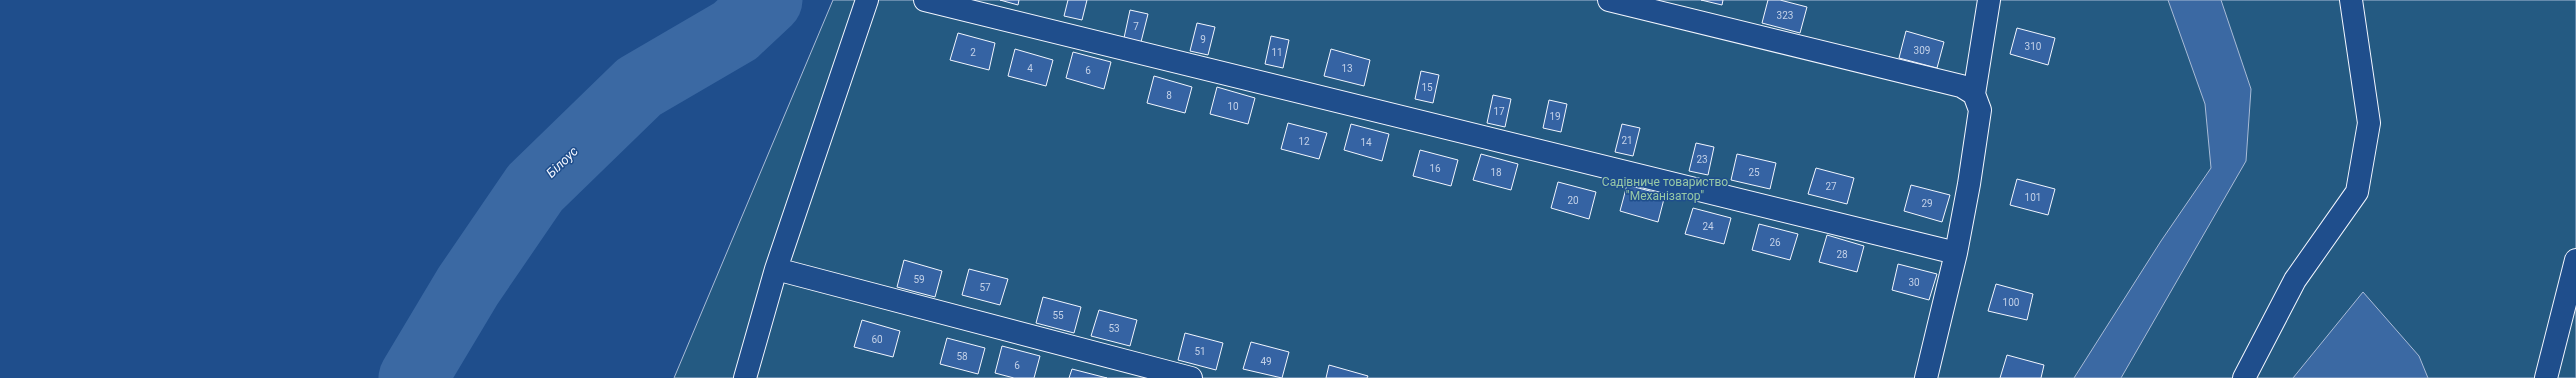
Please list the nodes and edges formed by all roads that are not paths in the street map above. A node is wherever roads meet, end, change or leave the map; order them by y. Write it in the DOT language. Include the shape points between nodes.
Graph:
graph roads {
  1 [pos="867,0"];
  2 [pos="925,0"];
  3 [pos="1608,0"];
  4 [pos="1989,0"];
  5 [pos="2351,0"];
  6 [pos="1974,94"];
  7 [pos="1956,253"];
  8 [pos="2576,260"];
  9 [pos="776,269"];
  10 [pos="745,378"];
  11 [pos="1191,378"];
  12 [pos="1926,378"];
  13 [pos="2244,378"];
  14 [pos="2546,378"];
  1 -- 9 [label="street"];
  2 -- 7 [label="street"];
  3 -- 6 [label="street" via="1961,86"];
  4 -- 6 [label="street"];
  5 -- 13 [label="street" via="2370,123 2357,192 2295,280"];
  6 -- 7 [label="street" via="1980,110"];
  7 -- 12 [label="street"];
  8 -- 14 [label="street"];
  9 -- 10 [label="street"];
  9 -- 11 [label="street"];
}
